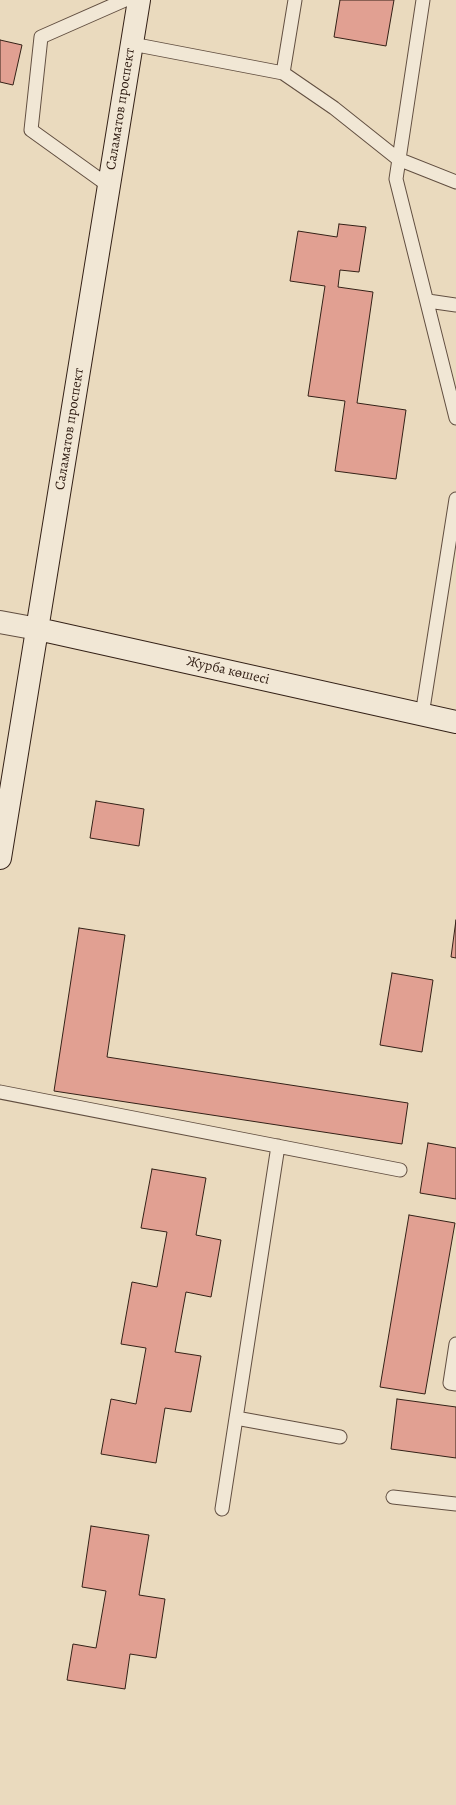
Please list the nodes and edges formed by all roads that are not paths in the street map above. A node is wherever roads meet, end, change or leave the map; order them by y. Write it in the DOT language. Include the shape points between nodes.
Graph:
graph roads {
  1 [pos="124,0"];
  2 [pos="139,0"];
  3 [pos="295,0"];
  4 [pos="423,0"];
  5 [pos="132,44"];
  6 [pos="283,73"];
  7 [pos="398,159"];
  8 [pos="456,182"];
  9 [pos="109,186"];
  10 [pos="428,301"];
  11 [pos="456,305"];
  12 [pos="456,418"];
  13 [pos="456,499"];
  14 [pos="0,622"];
  15 [pos="38,629"];
  16 [pos="422,715"];
  17 [pos="456,722"];
  18 [pos="0,858"];
  19 [pos="0,1092"];
  20 [pos="278,1146"];
  21 [pos="400,1170"];
  22 [pos="456,1344"];
  23 [pos="456,1384"];
  24 [pos="236,1418"];
  25 [pos="340,1437"];
  26 [pos="393,1497"];
  27 [pos="456,1504"];
  28 [pos="222,1509"];
  1 -- 9 [label="lane" via="41,37 31,130"];
  2 -- 5 [label="street, Саламатов проспект"];
  3 -- 6 [label="lane"];
  4 -- 7 [label="lane"];
  5 -- 6 [label="lane"];
  5 -- 9 [label="street, Саламатов проспект"];
  6 -- 7 [label="lane" via="334,108"];
  7 -- 8 [label="lane"];
  7 -- 10 [label="lane" via="396,179"];
  9 -- 15 [label="street, Саламатов проспект"];
  10 -- 11 [label="lane"];
  10 -- 12 [label="lane"];
  13 -- 16 [label="lane"];
  14 -- 15 [label="street, Журба көшесі"];
  15 -- 16 [label="street, Журба көшесі"];
  15 -- 18 [label="street, Саламатов проспект"];
  16 -- 17 [label="street, Журба көшесі"];
  19 -- 20 [label="lane"];
  20 -- 21 [label="lane"];
  20 -- 24 [label="lane"];
  22 -- 23 [label="lane" via="450,1383"];
  24 -- 25 [label="lane"];
  24 -- 28 [label="lane"];
  26 -- 27 [label="lane"];
}
